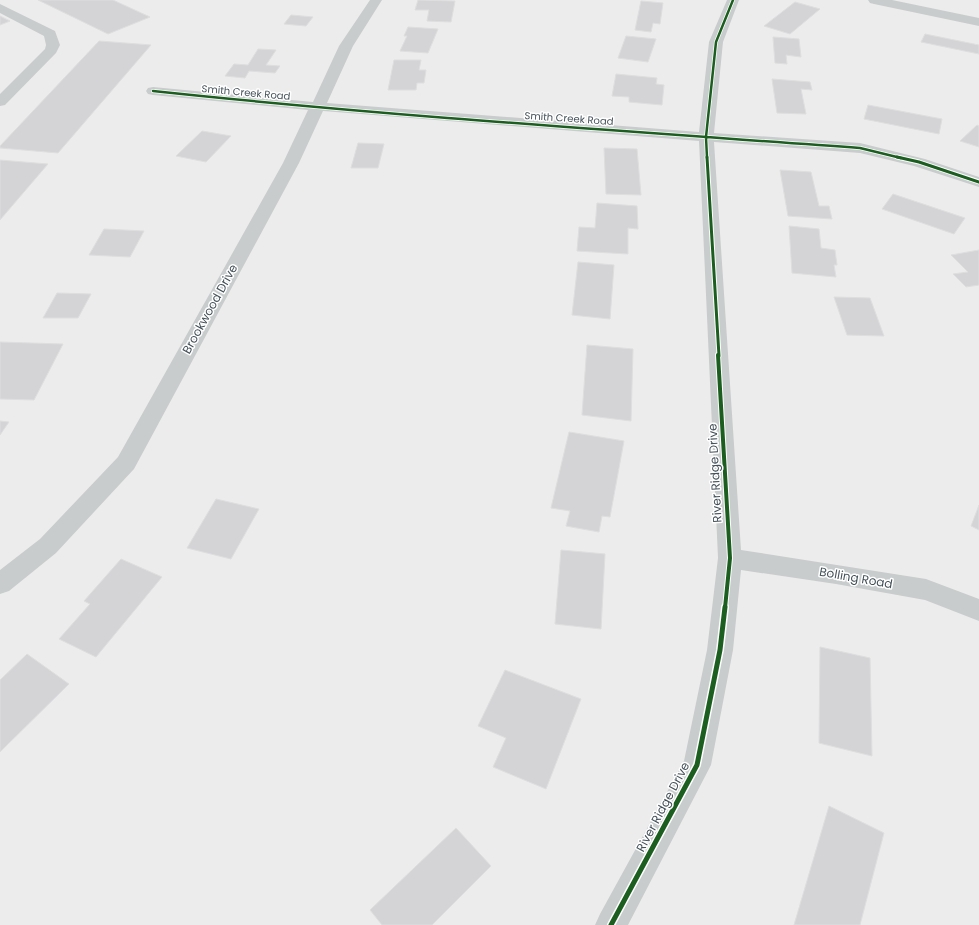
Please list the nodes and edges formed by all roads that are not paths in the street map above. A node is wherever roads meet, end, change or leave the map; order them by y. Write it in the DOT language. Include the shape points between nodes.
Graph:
graph roads {
  1 [pos="376,0"];
  2 [pos="733,0"];
  3 [pos="874,0"];
  4 [pos="0,8"];
  5 [pos="979,22"];
  6 [pos="153,91"];
  7 [pos="0,102"];
  8 [pos="317,105"];
  9 [pos="706,137"];
  10 [pos="979,182"];
  11 [pos="730,558"];
  12 [pos="0,584"];
  13 [pos="979,610"];
  14 [pos="611,925"];
  1 -- 8 [label="street, Brookwood Drive" via="346,46"];
  2 -- 9 [label="street, River Ridge Drive" via="716,42"];
  3 -- 5 [label="street"];
  4 -- 7 [label="street" via="50,34 53,45"];
  6 -- 8 [label="street, Smith Creek Road"];
  8 -- 9 [label="street, Smith Creek Road"];
  8 -- 12 [label="street, Brookwood Drive" via="291,163 126,463 48,546"];
  9 -- 10 [label="street, Smith Creek Road" via="860,148 919,162"];
  9 -- 11 [label="street, River Ridge Drive"];
  11 -- 13 [label="street, Bolling Road" via="926,590"];
  11 -- 14 [label="street, River Ridge Drive" via="720,650 697,765"];
}
